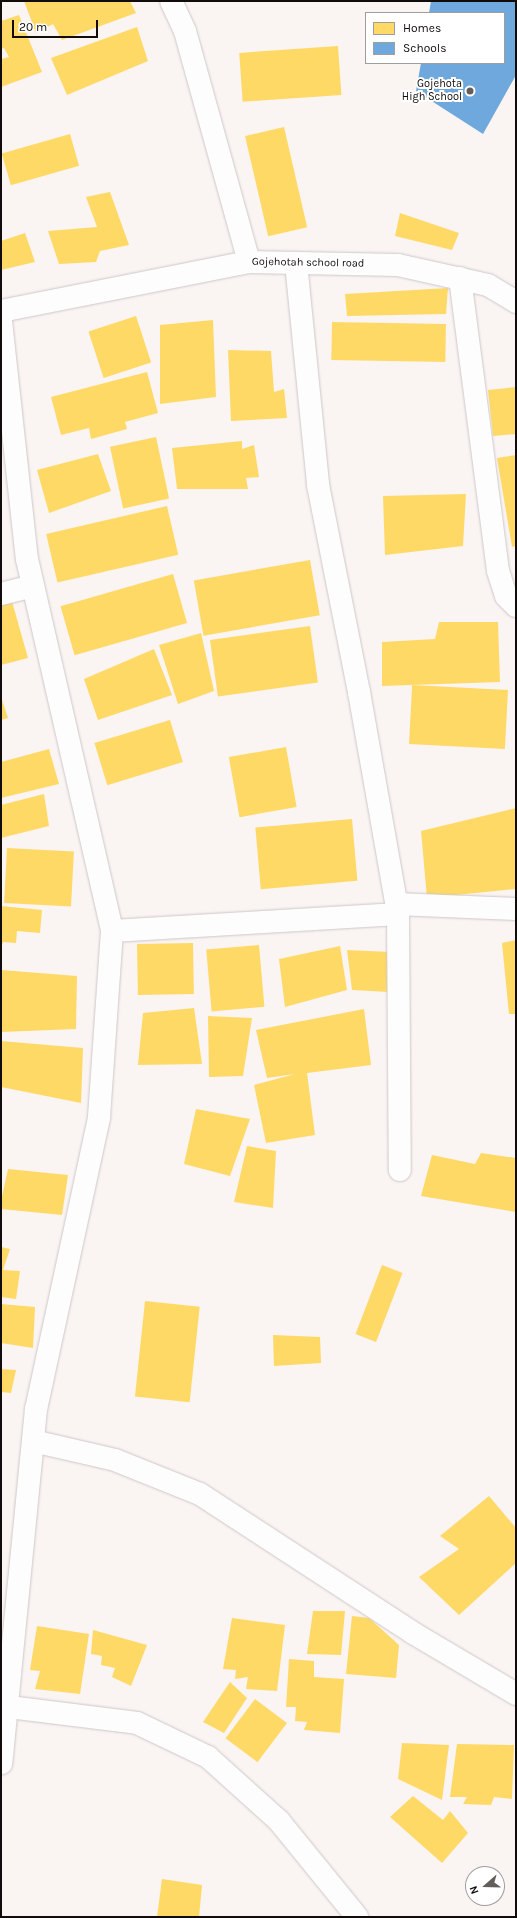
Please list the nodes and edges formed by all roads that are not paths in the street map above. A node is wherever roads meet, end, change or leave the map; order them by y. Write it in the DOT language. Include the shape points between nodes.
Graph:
graph roads {
  1 [pos="171,1"];
  2 [pos="249,262"];
  3 [pos="296,263"];
  4 [pos="460,278"];
  5 [pos="515,298"];
  6 [pos="1,311"];
  7 [pos="1,321"];
  8 [pos="33,586"];
  9 [pos="1,594"];
  10 [pos="516,606"];
  11 [pos="516,908"];
  12 [pos="397,909"];
  13 [pos="112,931"];
  14 [pos="400,1170"];
  15 [pos="33,1441"];
  16 [pos="516,1694"];
  17 [pos="3,1706"];
  18 [pos="1,1763"];
  19 [pos="357,1917"];
  1 -- 2 [label="street" via="185,31"];
  2 -- 3 [label="street, Gojehotah school road"];
  2 -- 6 [label="street, Gojehotah school road"];
  3 -- 4 [label="street, Gojehotah school road" via="398,265"];
  3 -- 12 [label="street" via="318,485 359,692"];
  4 -- 5 [label="street, Gojehotah school road" via="488,284"];
  4 -- 10 [label="street" via="498,571 506,596"];
  7 -- 8 [label="street" via="27,559"];
  8 -- 9 [label="street"];
  8 -- 13 [label="street"];
  11 -- 12 [label="street"];
  12 -- 13 [label="street"];
  12 -- 14 [label="street"];
  13 -- 15 [label="street" via="98,1118 36,1409"];
  15 -- 16 [label="street" via="114,1460 200,1494 413,1633"];
  15 -- 17 [label="street"];
  17 -- 18 [label="street"];
  17 -- 19 [label="street" via="137,1723 208,1757 279,1821"];
}
